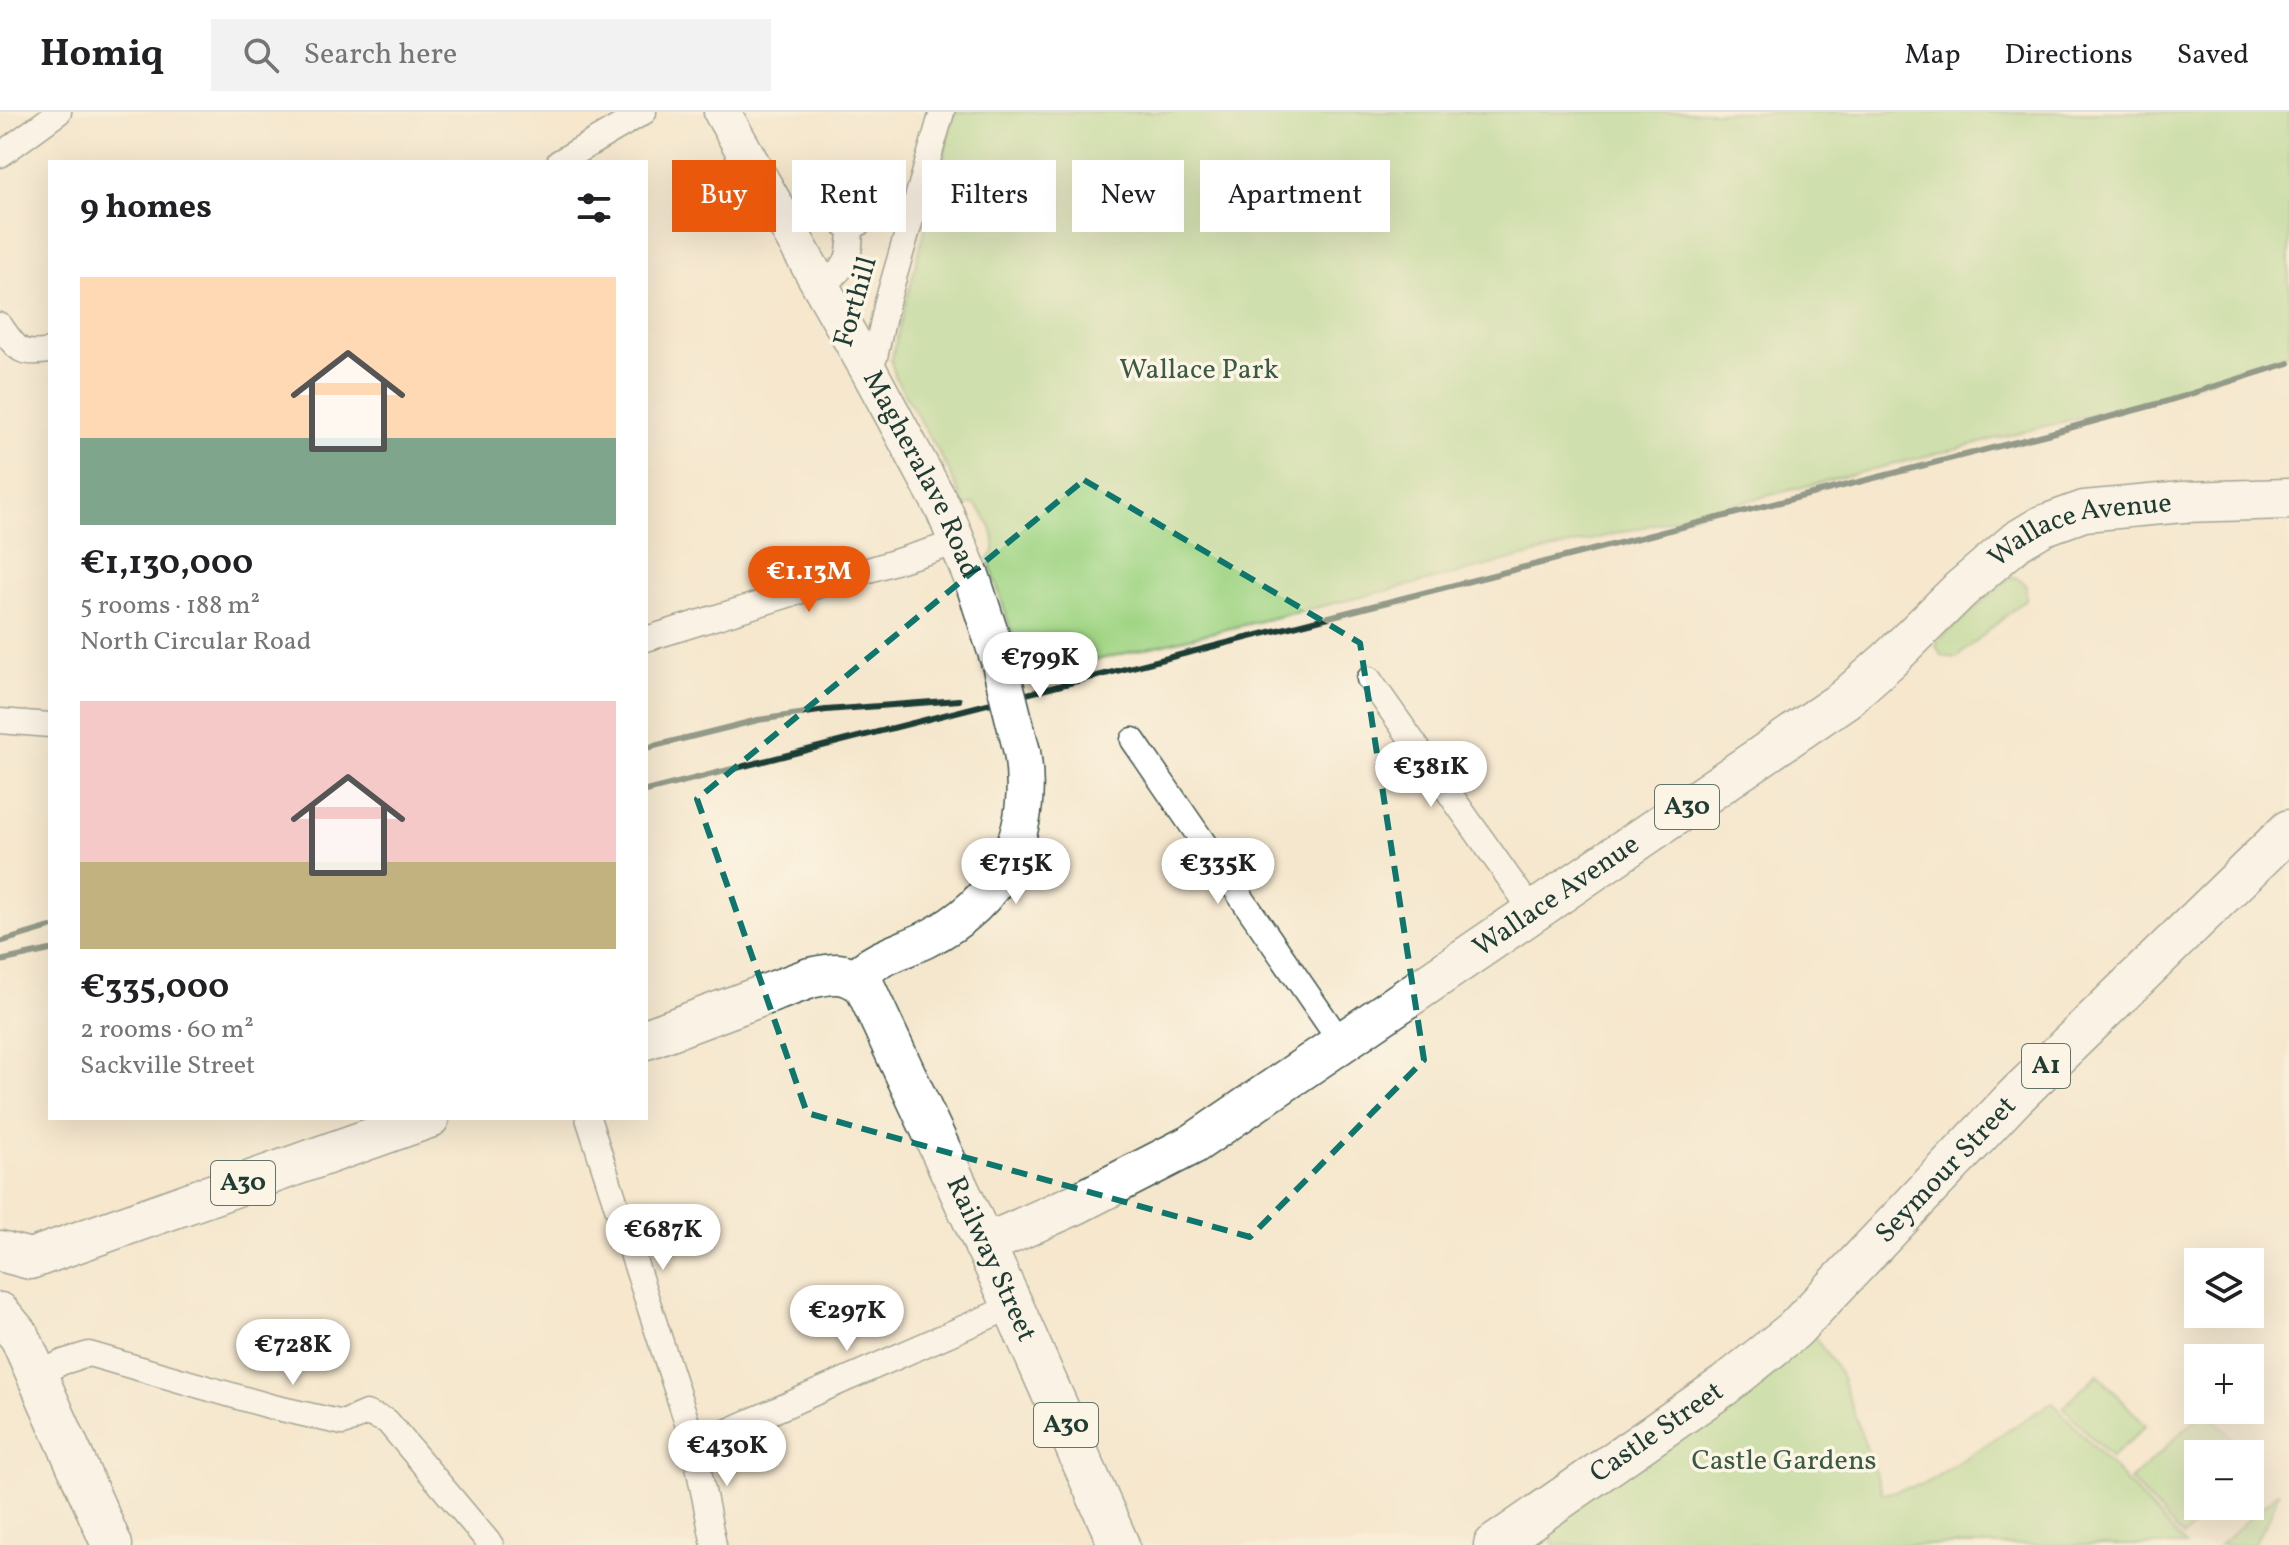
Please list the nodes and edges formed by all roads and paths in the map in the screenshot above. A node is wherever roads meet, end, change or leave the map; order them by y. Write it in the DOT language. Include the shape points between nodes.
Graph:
graph roads {
  1 [pos="59,112"];
  2 [pos="644,112"];
  3 [pos="722,112"];
  4 [pos="942,112"];
  5 [pos="0,155"];
  6 [pos="562,160"];
  7 [pos="851,232"];
  8 [pos="821,286"];
  9 [pos="0,325"];
  10 [pos="48,351"];
  11 [pos="868,369"];
  12 [pos="2289,499"];
  13 [pos="959,542"];
  14 [pos="648,638"];
  15 [pos="1369,679"];
  16 [pos="0,721"];
  17 [pos="48,725"];
  18 [pos="1133,740"];
  19 [pos="2289,830"];
  20 [pos="1533,912"];
  21 [pos="855,978"];
  22 [pos="648,1038"];
  23 [pos="1342,1044"];
  24 [pos="423,1120"];
  25 [pos="589,1120"];
  26 [pos="984,1245"];
  27 [pos="58,1250"];
  28 [pos="0,1251"];
  29 [pos="1013,1306"];
  30 [pos="1811,1312"];
  31 [pos="10,1325"];
  32 [pos="36,1375"];
  33 [pos="693,1441"];
  34 [pos="112,1545"];
  35 [pos="491,1545"];
  36 [pos="714,1545"];
  37 [pos="1119,1545"];
  38 [pos="1494,1545"];
  1 -- 5 [label="street"];
  2 -- 6 [label="street"];
  3 -- 8 [label="street, Magheralave Road"];
  4 -- 11 [label="street, Forthill"];
  7 -- 8 [label="street" via="845,267"];
  8 -- 11 [label="street, Magheralave Road"];
  9 -- 10 [label="street" via="16,348 30,354"];
  11 -- 13 [label="street, Magheralave Road"];
  12 -- 20 [label="main road, Wallace Avenue / A30" via="2096,509 2042,526 1960,590 1845,699"];
  13 -- 14 [label="street"];
  13 -- 21 [label="street, Magheralave Road, bridge" via="1000,664 1022,752 1026,780 1018,837 1007,864 977,905"];
  15 -- 20 [label="street"];
  16 -- 17 [label="street"];
  18 -- 23 [label="street"];
  19 -- 30 [label="main road, Seymour Street / A1" via="2015,1097"];
  20 -- 23 [label="main road, Wallace Avenue / A30"];
  21 -- 22 [label="main road" via="832,973 810,978"];
  21 -- 26 [label="main road, Railway Street / A30" via="873,1001"];
  23 -- 26 [label="main road, Wallace Avenue / A30" via="1193,1144"];
  24 -- 27 [label="main road, A30"];
  25 -- 33 [label="street"];
  26 -- 29 [label="main road, Railway Street / A30"];
  27 -- 28 [label="main road, A30" via="30,1259"];
  27 -- 31 [label="main road, A30" via="20,1285 15,1294 21,1324"];
  29 -- 33 [label="street" via="712,1438"];
  29 -- 37 [label="main road, Railway Street / A30"];
  30 -- 38 [label="main road, Castle Street / A1" via="1725,1385"];
  31 -- 32 [label="main road, A30"];
  32 -- 34 [label="main road, A30"];
  32 -- 35 [label="street" via="89,1354 343,1423 366,1413 377,1417 387,1421"];
  33 -- 36 [label="street"];
}
